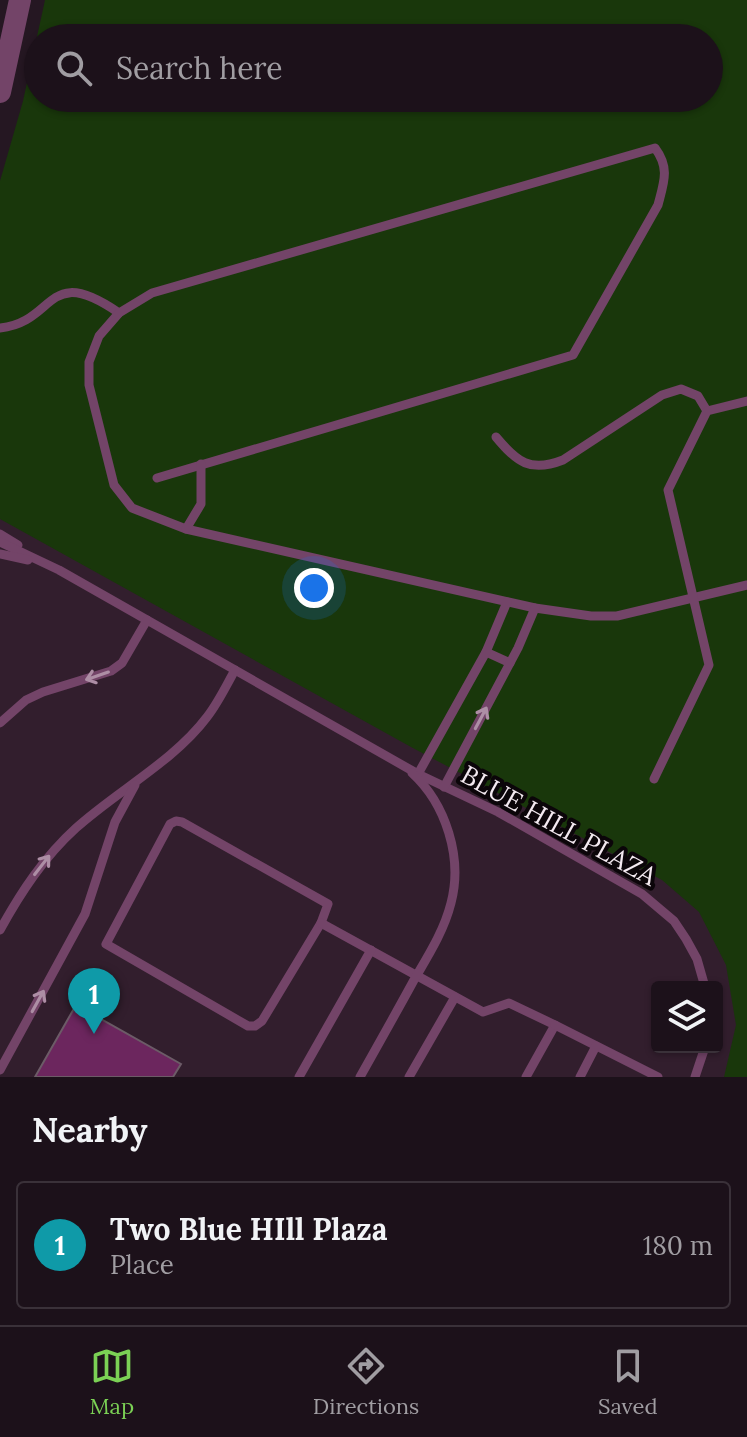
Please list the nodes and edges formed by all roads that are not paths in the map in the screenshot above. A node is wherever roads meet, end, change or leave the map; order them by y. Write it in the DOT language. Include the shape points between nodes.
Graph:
graph roads {
  1 [pos="20,0"];
  2 [pos="0,92"];
  3 [pos="119,313"];
  4 [pos="0,328"];
  5 [pos="747,401"];
  6 [pos="707,411"];
  7 [pos="496,437"];
  8 [pos="201,464"];
  9 [pos="157,478"];
  10 [pos="186,529"];
  11 [pos="0,534"];
  12 [pos="0,542"];
  13 [pos="0,554"];
  14 [pos="59,570"];
  15 [pos="747,585"];
  16 [pos="695,600"];
  17 [pos="507,602"];
  18 [pos="535,608"];
  19 [pos="147,620"];
  20 [pos="486,652"];
  21 [pos="510,663"];
  22 [pos="235,670"];
  23 [pos="0,723"];
  24 [pos="397,762"];
  25 [pos="152,767"];
  26 [pos="418,774"];
  27 [pos="654,779"];
  28 [pos="444,787"];
  29 [pos="321,923"];
  30 [pos="0,930"];
  31 [pos="371,950"];
  32 [pos="418,974"];
  33 [pos="703,981"];
  34 [pos="455,997"];
  35 [pos="555,1025"];
  36 [pos="596,1046"];
  37 [pos="703,1053"];
  38 [pos="0,1070"];
  39 [pos="638,1072"];
  40 [pos="299,1077"];
  41 [pos="360,1077"];
  42 [pos="409,1077"];
  43 [pos="526,1077"];
  44 [pos="580,1077"];
  45 [pos="658,1077"];
  46 [pos="695,1077"];
  1 -- 2 [label="street"];
  3 -- 4 [label="lane" via="101,300 60,293 23,321"];
  3 -- 8 [label="lane" via="152,293 638,151 655,148 664,159 658,205 573,355"];
  3 -- 10 [label="lane" via="99,336 89,362 89,385 114,485 132,508"];
  5 -- 6 [label="lane"];
  6 -- 7 [label="lane" via="698,396 681,389 662,395 545,467 515,459"];
  6 -- 16 [label="lane" via="668,490"];
  8 -- 9 [label="lane"];
  8 -- 10 [label="lane" via="201,504"];
  10 -- 17 [label="lane"];
  11 -- 14 [label="lane, BLUE HILL PLAZA"];
  12 -- 14 [label="lane, BLUE HILL PLAZA"];
  13 -- 14 [label="lane, BLUE HILL PLAZA"];
  14 -- 19 [label="lane, BLUE HILL PLAZA"];
  15 -- 16 [label="lane"];
  16 -- 18 [label="lane" via="617,616"];
  16 -- 27 [label="lane" via="709,665"];
  17 -- 18 [label="lane"];
  17 -- 20 [label="lane"];
  18 -- 21 [label="lane"];
  19 -- 22 [label="lane, BLUE HILL PLAZA"];
  19 -- 23 [label="lane, one-way" via="122,663 111,671 43,692"];
  20 -- 21 [label="lane"];
  20 -- 26 [label="lane"];
  28 -- 21 [label="lane, one-way"];
  22 -- 24 [label="lane, BLUE HILL PLAZA"];
  22 -- 25 [label="lane" via="206,719"];
  24 -- 26 [label="lane, BLUE HILL PLAZA"];
  24 -- 32 [label="lane, BLUE HILL PLAZA" via="440,808 453,853 455,877 447,918"];
  30 -- 25 [label="lane, one-way" via="58,845"];
  38 -- 25 [label="lane, one-way" via="85,914 121,807"];
  26 -- 28 [label="lane, BLUE HILL PLAZA"];
  28 -- 33 [label="lane, BLUE HILL PLAZA" via="498,812 659,906 686,939"];
  29 -- 29 [label="lane" via="255,1026 106,944 176,821 328,904"];
  29 -- 31 [label="lane"];
  31 -- 32 [label="lane"];
  31 -- 40 [label="lane"];
  32 -- 34 [label="lane"];
  32 -- 41 [label="lane, BLUE HILL PLAZA"];
  34 -- 35 [label="lane" via="483,1012 509,1003"];
  34 -- 42 [label="lane"];
  35 -- 36 [label="lane"];
  35 -- 43 [label="lane"];
  36 -- 39 [label="lane"];
  36 -- 44 [label="lane"];
  37 -- 46 [label="lane"];
  39 -- 45 [label="lane"];
}
